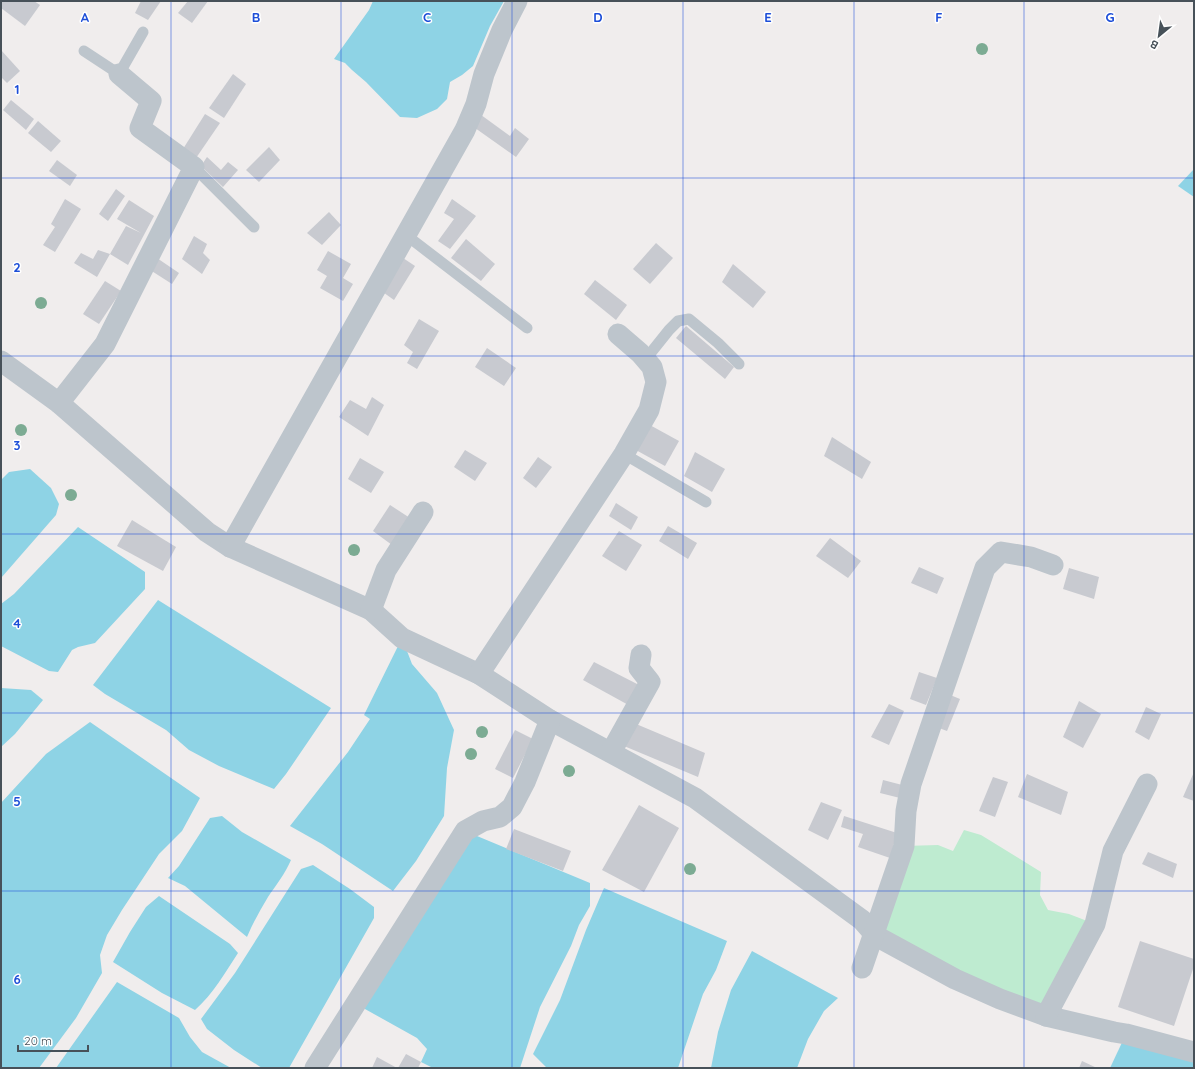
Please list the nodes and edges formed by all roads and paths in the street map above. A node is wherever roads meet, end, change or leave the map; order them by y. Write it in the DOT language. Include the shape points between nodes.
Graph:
graph roads {
  1 [pos="517,1"];
  2 [pos="143,32"];
  3 [pos="84,51"];
  4 [pos="119,74"];
  5 [pos="194,167"];
  6 [pos="254,226"];
  7 [pos="406,235"];
  8 [pos="527,328"];
  9 [pos="618,334"];
  10 [pos="645,360"];
  11 [pos="1,361"];
  12 [pos="739,364"];
  13 [pos="59,403"];
  14 [pos="624,454"];
  15 [pos="706,502"];
  16 [pos="423,512"];
  17 [pos="230,546"];
  18 [pos="1053,565"];
  19 [pos="371,610"];
  20 [pos="641,655"];
  21 [pos="479,674"];
  22 [pos="550,720"];
  23 [pos="611,752"];
  24 [pos="1147,784"];
  25 [pos="874,934"];
  26 [pos="862,968"];
  27 [pos="1046,1016"];
  28 [pos="1194,1052"];
  29 [pos="315,1068"];
  1 -- 7 [label="street" via="484,74 476,104 465,130"];
  2 -- 4 [label="lane"];
  3 -- 4 [label="lane"];
  4 -- 5 [label="street" via="151,100 140,128"];
  5 -- 6 [label="lane"];
  5 -- 13 [label="street" via="105,344"];
  7 -- 8 [label="lane"];
  7 -- 17 [label="street"];
  9 -- 10 [label="street"];
  10 -- 12 [label="lane" via="678,321 689,319"];
  10 -- 14 [label="street" via="652,367 656,382 649,410"];
  11 -- 13 [label="street"];
  13 -- 17 [label="street" via="207,532"];
  14 -- 15 [label="lane"];
  14 -- 21 [label="street"];
  16 -- 19 [label="street" via="386,570"];
  17 -- 19 [label="street"];
  18 -- 25 [label="street" via="1031,557 1001,552 985,568 911,784 904,846"];
  19 -- 21 [label="street" via="402,638"];
  20 -- 23 [label="street" via="639,668 650,682"];
  21 -- 22 [label="street"];
  22 -- 23 [label="street"];
  22 -- 29 [label="street" via="512,807 500,817 483,821 464,831"];
  23 -- 25 [label="street" via="695,798 862,920"];
  24 -- 27 [label="street" via="1113,851 1095,924"];
  25 -- 26 [label="street"];
  25 -- 27 [label="street" via="955,979"];
  27 -- 28 [label="street"];
}
